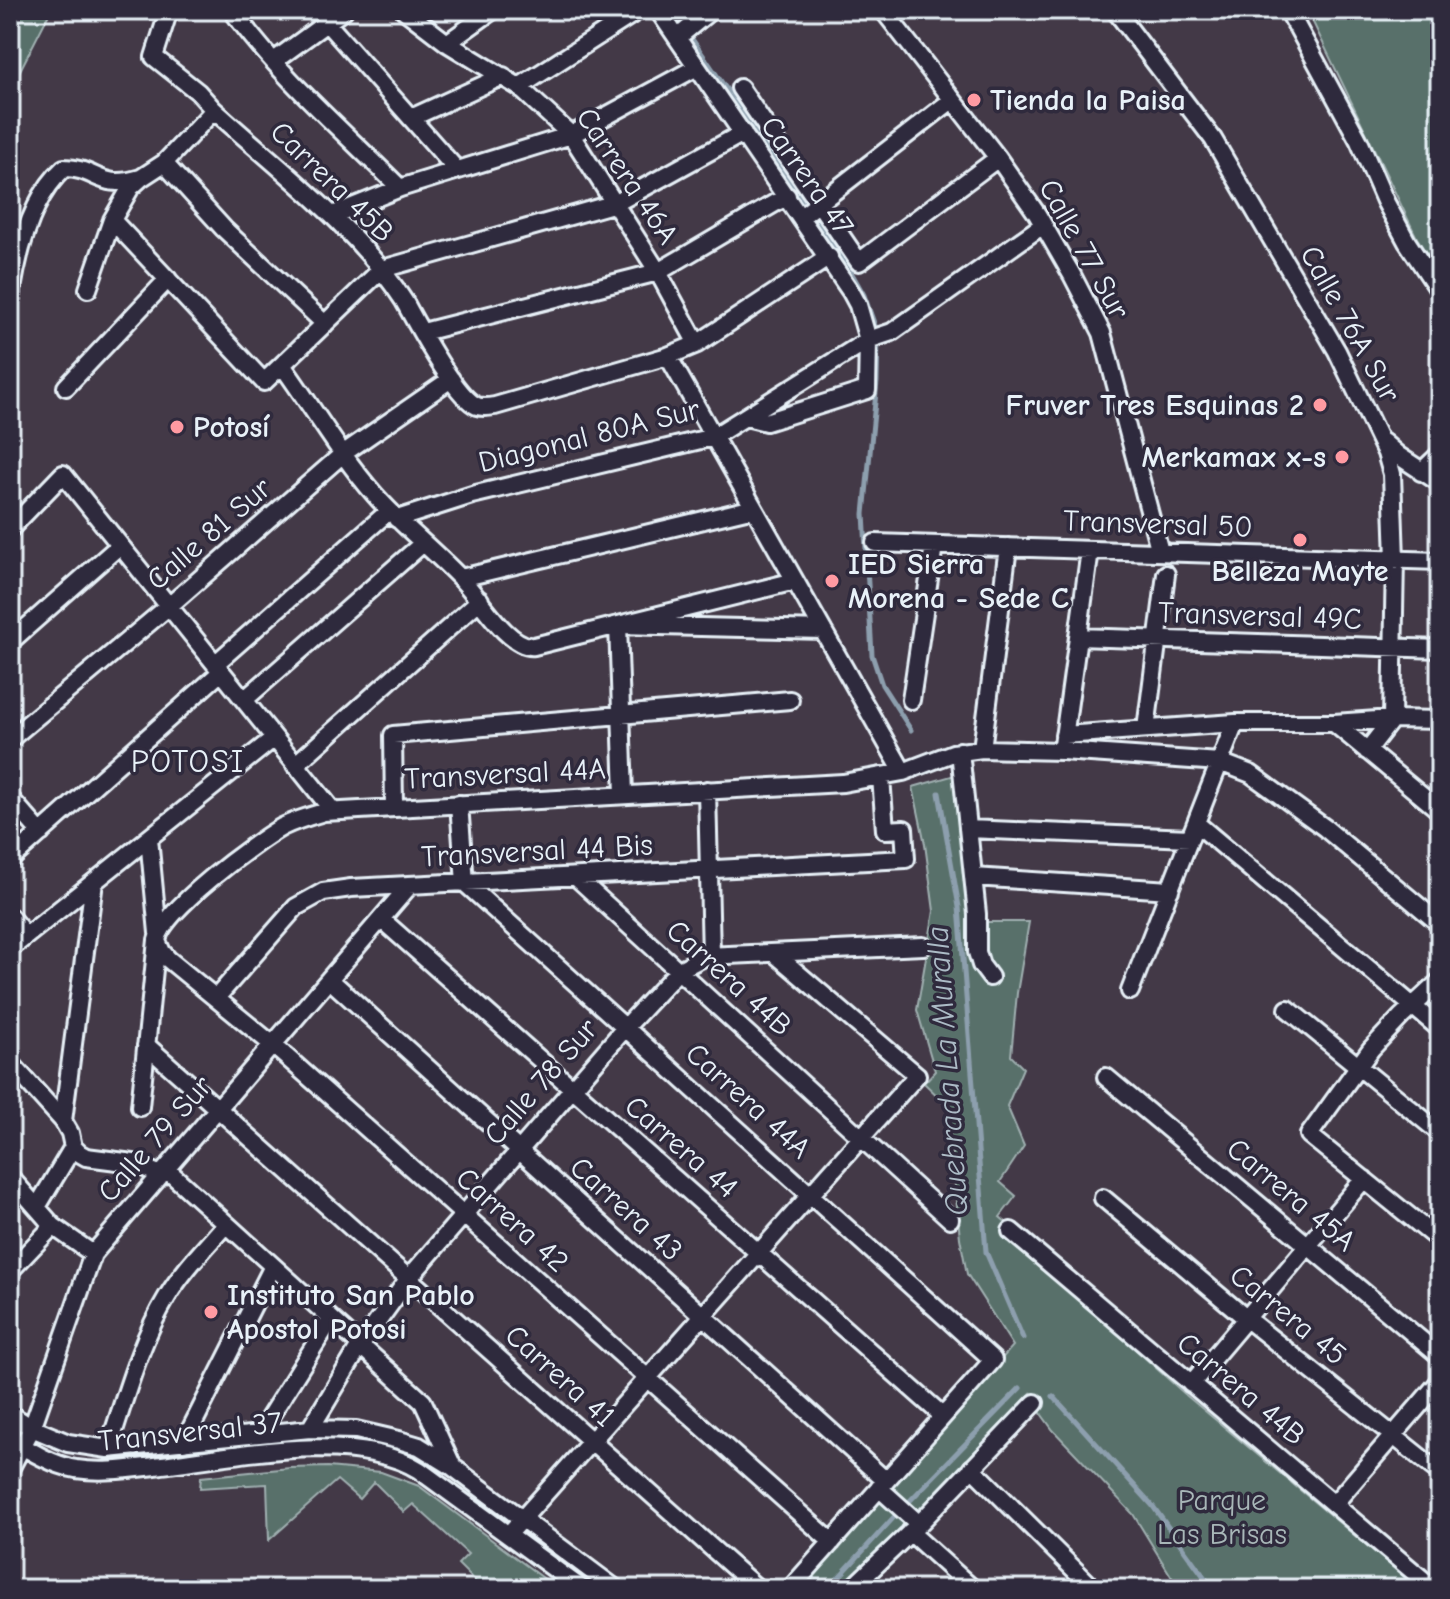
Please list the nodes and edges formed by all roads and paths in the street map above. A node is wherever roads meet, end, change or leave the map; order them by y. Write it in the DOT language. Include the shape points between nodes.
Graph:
graph roads {
  1 [pos="169,10"];
  2 [pos="232,10"];
  3 [pos="344,10"];
  4 [pos="404,10"];
  5 [pos="493,10"];
  6 [pos="639,10"];
  7 [pos="658,10"];
  8 [pos="711,10"];
  9 [pos="883,10"];
  10 [pos="1115,10"];
  11 [pos="1288,10"];
  12 [pos="326,22"];
  13 [pos="684,33"];
  14 [pos="447,43"];
  15 [pos="274,61"];
  16 [pos="697,67"];
  17 [pos="503,76"];
  18 [pos="519,87"];
  19 [pos="736,100"];
  20 [pos="952,100"];
  21 [pos="214,110"];
  22 [pos="411,118"];
  23 [pos="743,133"];
  24 [pos="571,135"];
  25 [pos="998,158"];
  26 [pos="164,163"];
  27 [pos="456,169"];
  28 [pos="141,178"];
  29 [pos="400,188"];
  30 [pos="787,196"];
  31 [pos="616,203"];
  32 [pos="810,210"];
  33 [pos="333,215"];
  34 [pos="112,220"];
  35 [pos="1043,225"];
  36 [pos="829,257"];
  37 [pos="382,269"];
  38 [pos="658,272"];
  39 [pos="168,279"];
  40 [pos="88,289"];
  41 [pos="1440,292"];
  42 [pos="10,303"];
  43 [pos="325,324"];
  44 [pos="423,332"];
  45 [pos="876,337"];
  46 [pos="697,344"];
  47 [pos="668,356"];
  48 [pos="282,365"];
  49 [pos="451,379"];
  50 [pos="66,387"];
  51 [pos="746,417"];
  52 [pos="713,437"];
  53 [pos="1379,438"];
  54 [pos="344,453"];
  55 [pos="1440,454"];
  56 [pos="1421,472"];
  57 [pos="1440,483"];
  58 [pos="754,508"];
  59 [pos="393,515"];
  60 [pos="10,529"];
  61 [pos="875,543"];
  62 [pos="422,544"];
  63 [pos="120,545"];
  64 [pos="934,545"];
  65 [pos="1008,547"];
  66 [pos="1090,550"];
  67 [pos="1160,552"];
  68 [pos="1395,559"];
  69 [pos="1440,561"];
  70 [pos="1166,574"];
  71 [pos="461,578"];
  72 [pos="795,581"];
  73 [pos="480,600"];
  74 [pos="169,606"];
  75 [pos="618,625"];
  76 [pos="823,630"];
  77 [pos="1078,637"];
  78 [pos="1157,640"];
  79 [pos="10,642"];
  80 [pos="1392,649"];
  81 [pos="1440,649"];
  82 [pos="218,668"];
  83 [pos="244,700"];
  84 [pos="790,700"];
  85 [pos="911,700"];
  86 [pos="621,715"];
  87 [pos="1392,719"];
  88 [pos="1440,720"];
  89 [pos="1235,723"];
  90 [pos="1334,723"];
  91 [pos="1146,729"];
  92 [pos="274,738"];
  93 [pos="10,739"];
  94 [pos="1063,743"];
  95 [pos="982,749"];
  96 [pos="960,751"];
  97 [pos="1367,751"];
  98 [pos="1220,762"];
  99 [pos="295,765"];
  100 [pos="903,772"];
  101 [pos="881,777"];
  102 [pos="707,790"];
  103 [pos="624,795"];
  104 [pos="10,798"];
  105 [pos="459,804"];
  106 [pos="394,808"];
  107 [pos="333,811"];
  108 [pos="1440,811"];
  109 [pos="968,829"];
  110 [pos="1193,830"];
  111 [pos="41,833"];
  112 [pos="149,838"];
  113 [pos="10,860"];
  114 [pos="709,870"];
  115 [pos="576,877"];
  116 [pos="974,877"];
  117 [pos="94,882"];
  118 [pos="465,883"];
  119 [pos="410,885"];
  120 [pos="1170,890"];
  121 [pos="10,917"];
  122 [pos="381,919"];
  123 [pos="1440,924"];
  124 [pos="26,936"];
  125 [pos="157,937"];
  126 [pos="923,946"];
  127 [pos="10,949"];
  128 [pos="774,953"];
  129 [pos="711,956"];
  130 [pos="679,970"];
  131 [pos="990,977"];
  132 [pos="329,979"];
  133 [pos="1440,981"];
  134 [pos="1130,991"];
  135 [pos="216,998"];
  136 [pos="1413,1006"];
  137 [pos="1288,1009"];
  138 [pos="625,1028"];
  139 [pos="1440,1029"];
  140 [pos="146,1045"];
  141 [pos="273,1045"];
  142 [pos="10,1062"];
  143 [pos="1358,1066"];
  144 [pos="1106,1077"];
  145 [pos="573,1089"];
  146 [pos="140,1107"];
  147 [pos="218,1109"];
  148 [pos="63,1121"];
  149 [pos="1440,1133"];
  150 [pos="861,1137"];
  151 [pos="73,1147"];
  152 [pos="520,1151"];
  153 [pos="163,1172"];
  154 [pos="10,1177"];
  155 [pos="1364,1179"];
  156 [pos="810,1195"];
  157 [pos="1103,1198"];
  158 [pos="37,1207"];
  159 [pos="463,1214"];
  160 [pos="950,1219"];
  161 [pos="226,1224"];
  162 [pos="53,1226"];
  163 [pos="1011,1231"];
  164 [pos="1440,1241"];
  165 [pos="1308,1245"];
  166 [pos="758,1252"];
  167 [pos="93,1254"];
  168 [pos="273,1266"];
  169 [pos="10,1271"];
  170 [pos="409,1278"];
  171 [pos="702,1315"];
  172 [pos="331,1319"];
  173 [pos="1247,1319"];
  174 [pos="360,1346"];
  175 [pos="1440,1356"];
  176 [pos="647,1377"];
  177 [pos="1440,1381"];
  178 [pos="1191,1384"];
  179 [pos="1035,1403"];
  180 [pos="10,1414"];
  181 [pos="943,1416"];
  182 [pos="32,1428"];
  183 [pos="310,1429"];
  184 [pos="259,1434"];
  185 [pos="1395,1435"];
  186 [pos="591,1441"];
  187 [pos="16,1442"];
  188 [pos="184,1442"];
  189 [pos="108,1449"];
  190 [pos="453,1467"];
  191 [pos="972,1468"];
  192 [pos="10,1469"];
  193 [pos="1440,1473"];
  194 [pos="885,1489"];
  195 [pos="1334,1504"];
  196 [pos="522,1519"];
  197 [pos="912,1523"];
  198 [pos="508,1535"];
  199 [pos="832,1542"];
  200 [pos="582,1589"];
  201 [pos="616,1589"];
  202 [pos="758,1589"];
  203 [pos="790,1589"];
  204 [pos="851,1589"];
  205 [pos="973,1589"];
  206 [pos="1094,1589"];
  207 [pos="1434,1589"];
  1 -- 21 [label="street, Carrera 45B" via="154,57"];
  2 -- 15 [label="street"];
  3 -- 12 [label="street"];
  4 -- 14 [label="street, Carrera 46A"];
  5 -- 14 [label="street"];
  6 -- 18 [label="street"];
  7 -- 13 [label="street, Carrera 47"];
  8 -- 13 [label="street"];
  9 -- 20 [label="street, Calle 77 Sur"];
  10 -- 53 [label="street, Calle 76A Sur" via="1208,131 1337,351"];
  11 -- 41 [label="street" via="1407,242"];
  12 -- 15 [label="street"];
  12 -- 22 [label="street"];
  13 -- 16 [label="street, Carrera 47"];
  14 -- 17 [label="street, Carrera 46A"];
  15 -- 29 [label="street"];
  16 -- 19 [label="street, Carrera 47"];
  16 -- 24 [label="street"];
  17 -- 18 [label="street, Carrera 46A"];
  17 -- 22 [label="street"];
  18 -- 24 [label="street, Carrera 46A"];
  19 -- 23 [label="street, Carrera 47"];
  19 -- 32 [label="street"];
  20 -- 25 [label="street, Calle 77 Sur"];
  20 -- 32 [label="street"];
  21 -- 26 [label="street"];
  21 -- 33 [label="street, Carrera 45B"];
  22 -- 27 [label="street"];
  23 -- 30 [label="street, Carrera 47"];
  23 -- 31 [label="street"];
  24 -- 27 [label="street"];
  24 -- 31 [label="street, Carrera 46A"];
  25 -- 32 [label="street" via="859,262"];
  25 -- 35 [label="street, Calle 77 Sur"];
  26 -- 28 [label="street"];
  26 -- 43 [label="street" via="224,229"];
  27 -- 29 [label="street"];
  28 -- 34 [label="street"];
  28 -- 42 [label="street" via="101,181 77,168 64,168 53,178 23,236"];
  29 -- 33 [label="street"];
  30 -- 32 [label="street, Carrera 47"];
  30 -- 38 [label="street"];
  31 -- 37 [label="street"];
  31 -- 38 [label="street, Carrera 46A"];
  32 -- 36 [label="street, Carrera 47"];
  33 -- 37 [label="street, Carrera 45B"];
  34 -- 39 [label="street"];
  34 -- 40 [label="street"];
  35 -- 45 [label="street, Diagonal 80A Sur" via="892,332"];
  35 -- 67 [label="street, Calle 77 Sur" via="1102,333"];
  36 -- 45 [label="street, Carrera 47"];
  36 -- 46 [label="street"];
  37 -- 43 [label="street"];
  37 -- 44 [label="street, Carrera 45B"];
  38 -- 44 [label="street"];
  38 -- 46 [label="street, Carrera 46A"];
  39 -- 48 [label="street" via="264,382"];
  39 -- 50 [label="street"];
  43 -- 48 [label="street"];
  44 -- 49 [label="street, Carrera 45B"];
  45 -- 51 [label="street, Diagonal 80A Sur"];
  45 -- 51 [label="street, Carrera 47" via="867,390 766,422"];
  46 -- 47 [label="street"];
  47 -- 49 [label="street, Carrera 45B" via="495,406 478,407"];
  47 -- 52 [label="street"];
  48 -- 54 [label="street"];
  49 -- 54 [label="street, Calle 81 Sur"];
  51 -- 52 [label="street, Diagonal 80A Sur"];
  52 -- 58 [label="street"];
  52 -- 59 [label="street, Diagonal 80A Sur"];
  53 -- 56 [label="street"];
  53 -- 68 [label="street, Calle 76A Sur" via="1392,474"];
  54 -- 59 [label="street"];
  54 -- 74 [label="street, Calle 81 Sur"];
  55 -- 56 [label="street"];
  56 -- 57 [label="street"];
  58 -- 71 [label="street"];
  58 -- 72 [label="street"];
  59 -- 62 [label="street"];
  59 -- 82 [label="street"];
  60 -- 63 [label="street" via="63,474"];
  61 -- 64 [label="street, Transversal 50"];
  62 -- 71 [label="street"];
  62 -- 83 [label="street"];
  63 -- 74 [label="street"];
  63 -- 79 [label="street"];
  64 -- 65 [label="street, Transversal 50"];
  64 -- 85 [label="street"];
  65 -- 66 [label="street, Transversal 50"];
  65 -- 95 [label="street"];
  66 -- 67 [label="street, Transversal 50"];
  66 -- 77 [label="street"];
  67 -- 68 [label="street, Transversal 50"];
  68 -- 69 [label="street, Transversal 50"];
  68 -- 80 [label="street, Calle 76A Sur"];
  70 -- 78 [label="street"];
  71 -- 73 [label="street"];
  72 -- 75 [label="street"];
  72 -- 76 [label="street"];
  73 -- 75 [label="street" via="513,640 526,647"];
  73 -- 99 [label="street"];
  74 -- 82 [label="street"];
  74 -- 93 [label="street, Calle 81 Sur"];
  75 -- 76 [label="street"];
  75 -- 86 [label="street"];
  76 -- 100 [label="street"];
  77 -- 78 [label="street, Transversal 49C"];
  77 -- 94 [label="street"];
  78 -- 80 [label="street, Transversal 49C"];
  78 -- 91 [label="street"];
  80 -- 81 [label="street, Transversal 49C"];
  80 -- 87 [label="street, Calle 76A Sur"];
  82 -- 83 [label="street"];
  82 -- 111 [label="street"];
  83 -- 92 [label="street"];
  84 -- 86 [label="street"];
  86 -- 103 [label="street"];
  86 -- 106 [label="street" via="393,735"];
  87 -- 88 [label="street"];
  87 -- 90 [label="street"];
  87 -- 97 [label="street"];
  89 -- 90 [label="street"];
  89 -- 91 [label="street"];
  89 -- 98 [label="street"];
  90 -- 97 [label="street"];
  91 -- 94 [label="street"];
  92 -- 99 [label="street"];
  92 -- 112 [label="street"];
  94 -- 95 [label="street, Transversal 44A"];
  94 -- 98 [label="street"];
  95 -- 96 [label="street, Transversal 44A"];
  96 -- 100 [label="street, Transversal 44A"];
  96 -- 109 [label="street"];
  97 -- 108 [label="street"];
  98 -- 110 [label="street"];
  98 -- 123 [label="street" via="1251,774 1325,828"];
  99 -- 107 [label="street"];
  100 -- 101 [label="street, Transversal 44A"];
  101 -- 102 [label="street, Transversal 44A"];
  101 -- 114 [label="street, Transversal 44 Bis" via="885,830 904,829 906,859"];
  102 -- 103 [label="street, Transversal 44A"];
  102 -- 114 [label="street"];
  103 -- 105 [label="street, Transversal 44A"];
  104 -- 111 [label="street"];
  105 -- 106 [label="street, Transversal 44A"];
  105 -- 118 [label="street"];
  106 -- 107 [label="street, Transversal 44A"];
  107 -- 125 [label="street, Transversal 44A" via="296,821 254,845 175,910"];
  109 -- 110 [label="street"];
  109 -- 116 [label="street"];
  110 -- 120 [label="street"];
  110 -- 136 [label="street"];
  111 -- 113 [label="street"];
  112 -- 117 [label="street"];
  112 -- 125 [label="street"];
  114 -- 115 [label="street, Transversal 44 Bis"];
  114 -- 129 [label="street"];
  115 -- 118 [label="street, Transversal 44 Bis"];
  115 -- 130 [label="street, Carrera 44B"];
  116 -- 120 [label="street"];
  116 -- 131 [label="street" via="977,952"];
  117 -- 124 [label="street"];
  117 -- 148 [label="street"];
  118 -- 119 [label="street, Transversal 44 Bis"];
  118 -- 138 [label="street, Carrera 44A"];
  119 -- 122 [label="street, Calle 79 Sur"];
  119 -- 135 [label="street, Transversal 44 Bis" via="336,890 307,900"];
  120 -- 134 [label="street"];
  121 -- 124 [label="street"];
  122 -- 132 [label="street, Calle 79 Sur"];
  122 -- 145 [label="street, Carrera 44"];
  124 -- 127 [label="street"];
  125 -- 135 [label="street, Carrera 42" via="168,959"];
  125 -- 140 [label="street"];
  126 -- 128 [label="street"];
  128 -- 129 [label="street"];
  128 -- 150 [label="street" via="917,1075"];
  129 -- 130 [label="street"];
  130 -- 138 [label="street, Calle 78 Sur"];
  130 -- 150 [label="street, Carrera 44B"];
  132 -- 141 [label="street, Calle 79 Sur"];
  132 -- 152 [label="street, Carrera 43"];
  133 -- 136 [label="street"];
  135 -- 141 [label="street, Carrera 42"];
  136 -- 139 [label="street"];
  136 -- 143 [label="street"];
  137 -- 143 [label="street"];
  138 -- 145 [label="street, Calle 78 Sur"];
  138 -- 156 [label="street, Carrera 44A"];
  140 -- 146 [label="street"];
  140 -- 147 [label="street, Carrera 41"];
  141 -- 147 [label="street, Calle 79 Sur"];
  141 -- 159 [label="street, Carrera 42"];
  142 -- 148 [label="street"];
  143 -- 149 [label="street"];
  143 -- 155 [label="street" via="1309,1135"];
  144 -- 165 [label="street, Carrera 45A"];
  145 -- 152 [label="street, Calle 78 Sur"];
  145 -- 166 [label="street, Carrera 44"];
  147 -- 153 [label="street, Calle 79 Sur"];
  147 -- 170 [label="street, Carrera 41"];
  148 -- 151 [label="street"];
  150 -- 156 [label="street"];
  150 -- 160 [label="street, Carrera 44B"];
  151 -- 153 [label="street" via="86,1157"];
  151 -- 158 [label="street"];
  152 -- 159 [label="street, Calle 78 Sur"];
  152 -- 171 [label="street, Carrera 43"];
  153 -- 161 [label="street"];
  153 -- 167 [label="street, Calle 79 Sur"];
  154 -- 158 [label="street"];
  155 -- 164 [label="street"];
  155 -- 165 [label="street"];
  156 -- 166 [label="street"];
  156 -- 181 [label="street, Carrera 44A" via="993,1360"];
  157 -- 173 [label="street, Carrera 45"];
  158 -- 162 [label="street"];
  159 -- 170 [label="street, Calle 78 Sur"];
  159 -- 176 [label="street, Carrera 42"];
  161 -- 168 [label="street"];
  161 -- 189 [label="street" via="166,1298"];
  162 -- 167 [label="street"];
  162 -- 169 [label="street"];
  163 -- 178 [label="street, Carrera 44B"];
  165 -- 173 [label="street"];
  165 -- 175 [label="street, Carrera 45A"];
  166 -- 171 [label="street"];
  166 -- 181 [label="street, Carrera 44"];
  167 -- 182 [label="street, Calle 79 Sur"];
  168 -- 172 [label="street"];
  168 -- 188 [label="street"];
  170 -- 174 [label="street, Calle 78 Sur"];
  170 -- 186 [label="street, Carrera 41"];
  171 -- 176 [label="street"];
  171 -- 194 [label="street, Carrera 43"];
  172 -- 174 [label="street"];
  172 -- 184 [label="street"];
  173 -- 178 [label="street"];
  173 -- 185 [label="street, Carrera 45"];
  174 -- 183 [label="street, Calle 78 Sur"];
  174 -- 190 [label="street" via="423,1402"];
  176 -- 186 [label="street"];
  176 -- 199 [label="street, Carrera 42"];
  177 -- 185 [label="street"];
  178 -- 195 [label="street, Carrera 44B"];
  179 -- 191 [label="street"];
  180 -- 182 [label="street, Transversal 37"];
  181 -- 194 [label="street"];
  182 -- 187 [label="street, Calle 79 Sur"];
  182 -- 189 [label="street, Transversal 37" via="68,1443"];
  183 -- 184 [label="street, Transversal 37"];
  183 -- 190 [label="street, Transversal 37" via="378,1434 419,1446"];
  184 -- 188 [label="street, Transversal 37"];
  185 -- 193 [label="street, Carrera 45"];
  185 -- 195 [label="street"];
  186 -- 196 [label="street"];
  186 -- 202 [label="street, Carrera 41"];
  187 -- 192 [label="street, Calle 79 Sur"];
  187 -- 198 [label="street, Transversal 37" via="73,1468 106,1471 321,1449 376,1453 407,1463"];
  188 -- 189 [label="street, Transversal 37"];
  190 -- 196 [label="street, Transversal 37"];
  191 -- 197 [label="street"];
  191 -- 206 [label="street"];
  194 -- 197 [label="street, Carrera 43"];
  194 -- 199 [label="street"];
  195 -- 207 [label="street, Carrera 44B"];
  196 -- 198 [label="street"];
  196 -- 201 [label="street, Transversal 37"];
  197 -- 204 [label="street"];
  197 -- 205 [label="street, Carrera 43"];
  198 -- 200 [label="street, Transversal 37"];
  199 -- 203 [label="street"];
}
